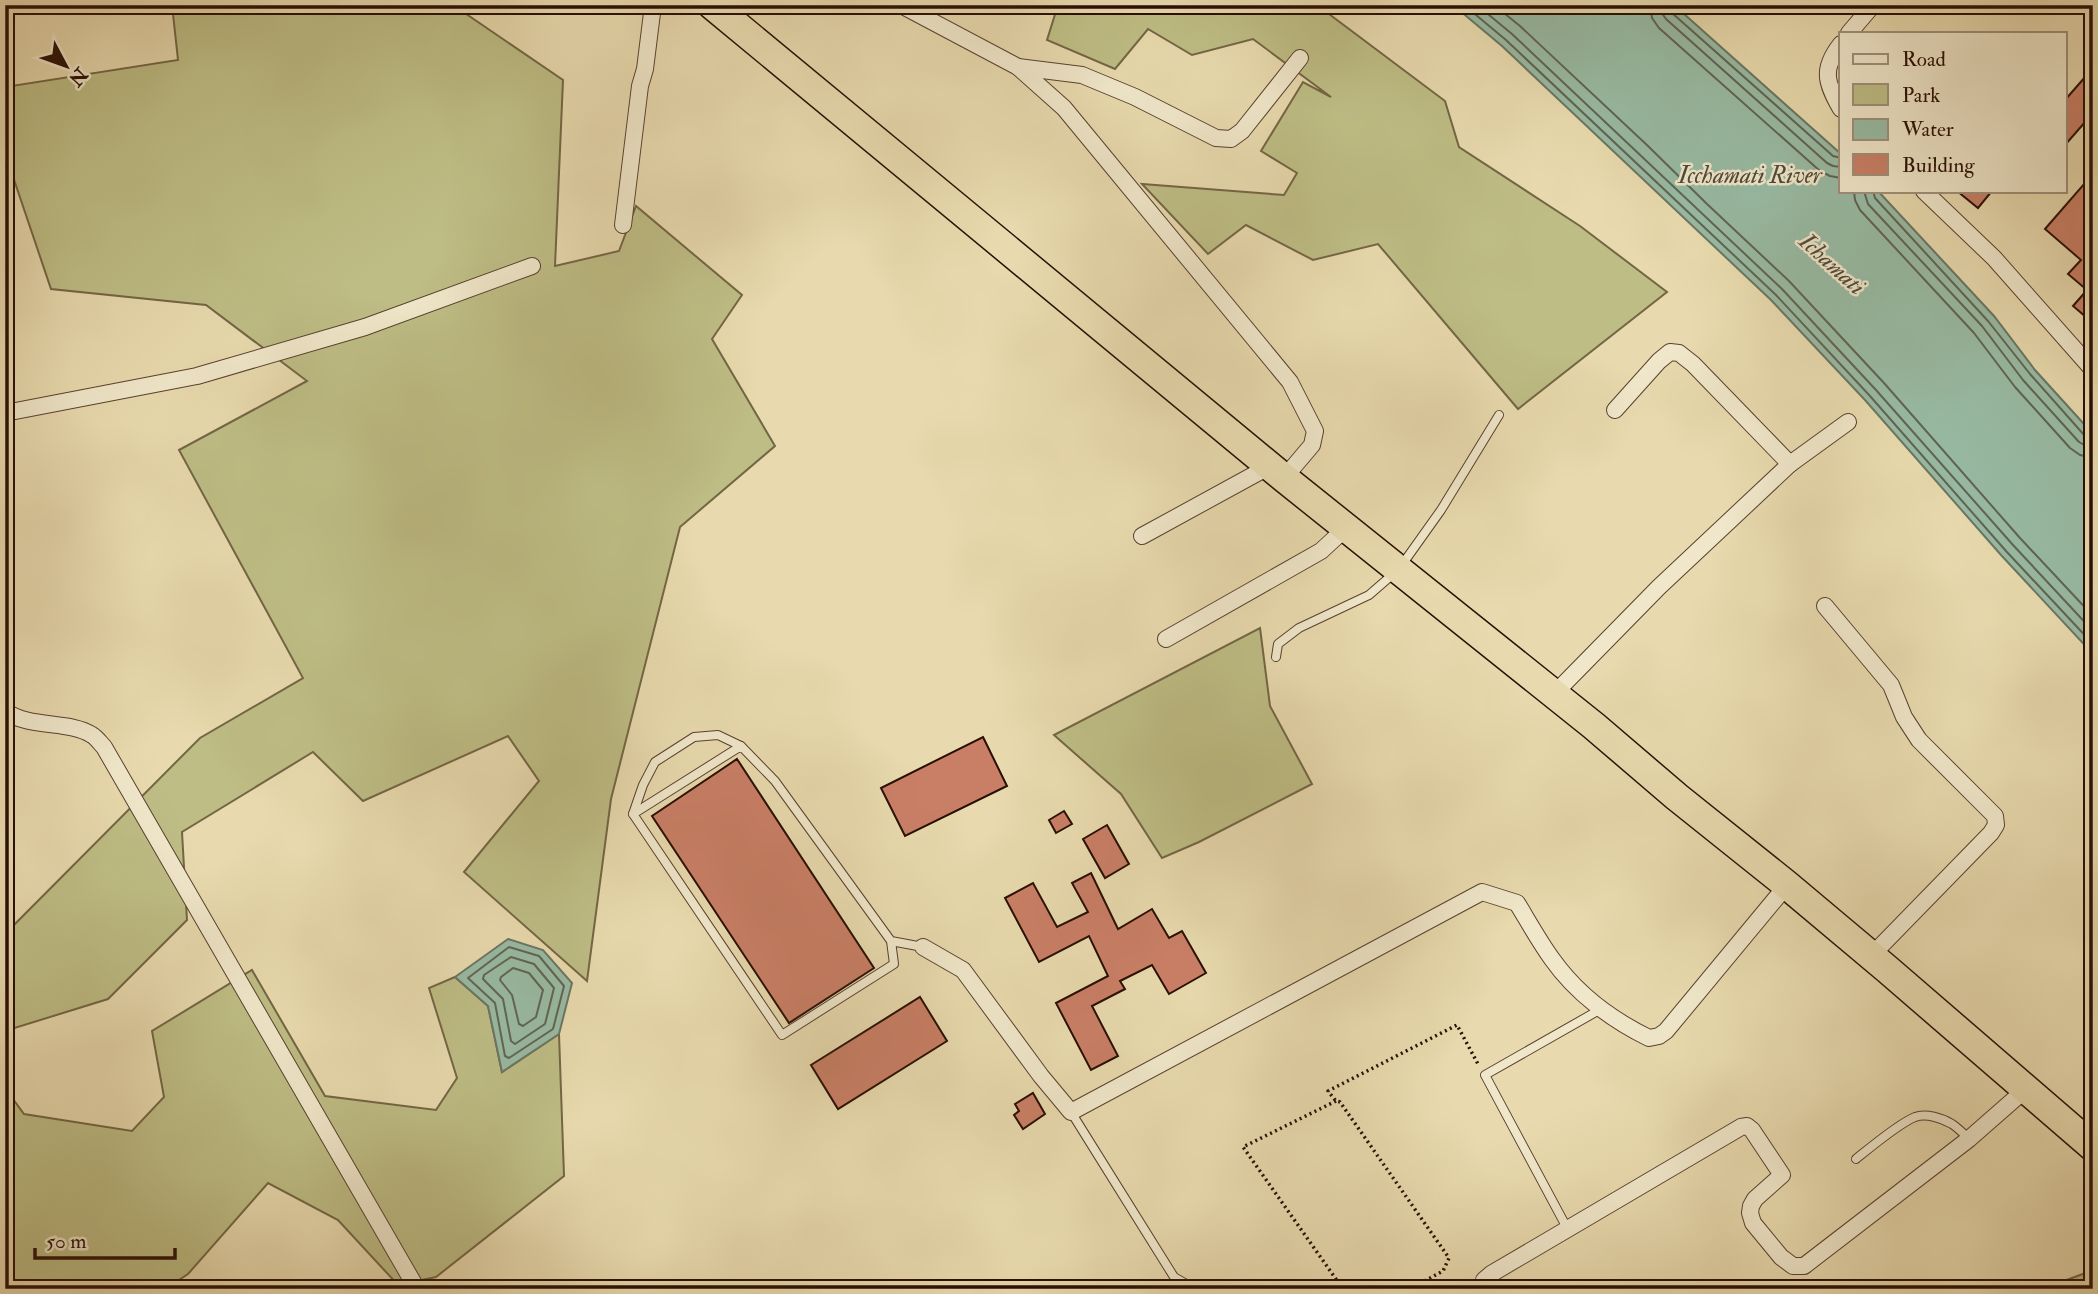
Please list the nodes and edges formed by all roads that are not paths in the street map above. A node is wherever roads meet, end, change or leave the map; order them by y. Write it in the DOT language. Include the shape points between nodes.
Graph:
graph roads {
  1 [pos="653,5"];
  2 [pos="712,5"];
  3 [pos="901,5"];
  4 [pos="1873,5"];
  5 [pos="1850,32"];
  6 [pos="1839,46"];
  7 [pos="1300,58"];
  8 [pos="1018,67"];
  9 [pos="1839,106"];
  10 [pos="1925,192"];
  11 [pos="623,225"];
  12 [pos="532,266"];
  13 [pos="2093,370"];
  14 [pos="1615,410"];
  15 [pos="5,413"];
  16 [pos="1499,415"];
  17 [pos="1848,422"];
  18 [pos="1790,464"];
  19 [pos="1277,472"];
  20 [pos="1348,527"];
  21 [pos="1142,536"];
  22 [pos="1399,569"];
  23 [pos="1825,606"];
  24 [pos="1166,639"];
  25 [pos="1276,657"];
  26 [pos="1554,694"];
  27 [pos="5,711"];
  28 [pos="741,746"];
  29 [pos="633,814"];
  30 [pos="1787,885"];
  31 [pos="891,941"];
  32 [pos="923,947"];
  33 [pos="1872,955"];
  34 [pos="1601,1009"];
  35 [pos="2026,1089"];
  36 [pos="1071,1112"];
  37 [pos="1969,1139"];
  38 [pos="2093,1147"];
  39 [pos="1856,1159"];
  40 [pos="1567,1228"];
  41 [pos="417,1289"];
  42 [pos="1195,1289"];
  43 [pos="1486,1289"];
  1 -- 11 [label="street"];
  2 -- 19 [label="highway"];
  3 -- 8 [label="street"];
  4 -- 5 [label="street"];
  6 -- 9 [label="street" via="1830,57 1826,77"];
  7 -- 8 [label="street" via="1231,139 1216,138 1082,75"];
  8 -- 19 [label="street" via="1064,108 1290,382 1315,431 1312,445"];
  10 -- 13 [label="street" via="1994,258"];
  12 -- 15 [label="street" via="365,327 197,376"];
  14 -- 18 [label="street" via="1659,361 1670,352 1679,353"];
  16 -- 22 [label="lane"];
  17 -- 18 [label="street"];
  18 -- 26 [label="street"];
  19 -- 20 [label="highway"];
  19 -- 21 [label="street"];
  20 -- 22 [label="highway"];
  20 -- 24 [label="street" via="1321,551"];
  22 -- 25 [label="lane" via="1369,595 1278,643"];
  22 -- 26 [label="highway"];
  23 -- 33 [label="street" via="1891,685 1919,740 1995,816 1991,833"];
  26 -- 30 [label="highway"];
  27 -- 41 [label="street" via="21,720 83,731 104,747"];
  28 -- 29 [label="lane"];
  28 -- 29 [label="lane" via="718,735 694,737 655,762"];
  28 -- 31 [label="lane" via="775,781"];
  29 -- 31 [label="lane" via="782,1035 894,964"];
  30 -- 33 [label="highway"];
  30 -- 34 [label="street" via="1666,1031 1649,1038"];
  31 -- 32 [label="lane"];
  32 -- 36 [label="street" via="963,970"];
  33 -- 35 [label="highway"];
  34 -- 36 [label="street" via="1552,960 1517,903 1482,892"];
  34 -- 40 [label="lane" via="1485,1076"];
  35 -- 37 [label="street"];
  35 -- 38 [label="highway"];
  36 -- 42 [label="lane" via="1174,1277"];
  37 -- 39 [label="lane" via="1942,1119 1916,1117"];
  37 -- 40 [label="street" via="1804,1266 1793,1266 1781,1257 1753,1223 1750,1213 1755,1199 1782,1175 1747,1126"];
  40 -- 43 [label="street" via="1487,1276"];
}
